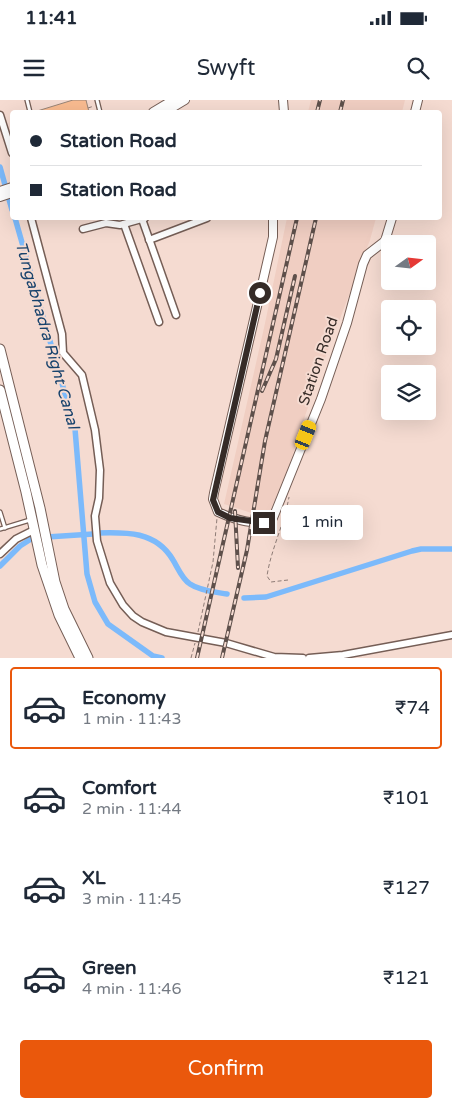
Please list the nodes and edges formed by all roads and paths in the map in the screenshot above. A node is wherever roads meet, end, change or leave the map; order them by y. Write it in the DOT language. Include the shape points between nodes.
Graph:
graph roads {
  1 [pos="97,100"];
  2 [pos="173,100"];
  3 [pos="185,100"];
  4 [pos="98,105"];
  5 [pos="88,108"];
  6 [pos="160,109"];
  7 [pos="99,110"];
  8 [pos="0,115"];
  9 [pos="10,147"];
  10 [pos="32,220"];
  11 [pos="137,220"];
  12 [pos="144,220"];
  13 [pos="202,220"];
  14 [pos="273,220"];
  15 [pos="391,220"];
  16 [pos="124,224"];
  17 [pos="83,229"];
  18 [pos="149,240"];
  19 [pos="176,315"];
  20 [pos="159,322"];
  21 [pos="0,349"];
  22 [pos="0,390"];
  23 [pos="2,407"];
  24 [pos="284,489"];
  25 [pos="0,512"];
  26 [pos="218,512"];
  27 [pos="31,520"];
  28 [pos="5,528"];
  29 [pos="0,529"];
  30 [pos="34,530"];
  31 [pos="0,554"];
  32 [pos="288,580"];
  33 [pos="452,635"];
  34 [pos="80,658"];
  35 [pos="88,658"];
  36 [pos="191,658"];
  37 [pos="303,658"];
  38 [pos="308,658"];
  1 -- 4 [label="lane"];
  2 -- 6 [label="street"];
  3 -- 6 [label="street"];
  4 -- 5 [label="path"];
  4 -- 7 [label="lane"];
  8 -- 9 [label="street"];
  10 -- 37 [label="street" via="62,334 63,353 82,376 89,401 100,470 95,516 97,541 116,595 133,616 150,627 274,657"];
  11 -- 16 [label="street"];
  12 -- 18 [label="street"];
  13 -- 18 [label="street"];
  14 -- 26 [label="street" via="272,237 214,493"];
  15 -- 24 [label="street, Station Road" via="385,241 366,255 347,323"];
  16 -- 17 [label="street" via="106,223"];
  16 -- 20 [label="street"];
  18 -- 19 [label="street"];
  21 -- 35 [label="main road" via="55,582"];
  22 -- 23 [label="main road"];
  23 -- 27 [label="main road"];
  24 -- 26 [label="street, Station Road" via="273,518 264,523 230,518"];
  24 -- 32 [label="path" via="289,495 284,523 270,558 267,576 271,582"];
  25 -- 28 [label="lane"];
  26 -- 36 [label="path" via="213,562"];
  27 -- 28 [label="lane"];
  27 -- 30 [label="main road"];
  28 -- 29 [label="lane"];
  30 -- 31 [label="street" via="16,539"];
  30 -- 34 [label="main road" via="51,593"];
  33 -- 38 [label="street" via="343,655"];
}
